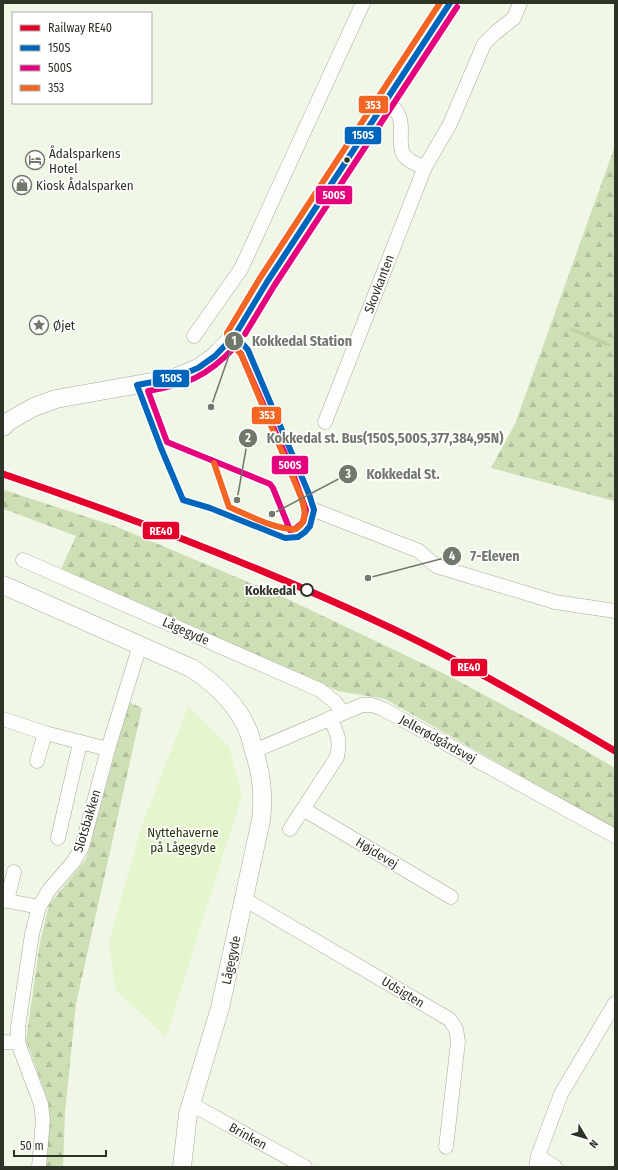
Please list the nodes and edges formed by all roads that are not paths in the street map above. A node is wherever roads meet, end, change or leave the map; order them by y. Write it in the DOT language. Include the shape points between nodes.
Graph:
graph roads {
  1 [pos="363,3"];
  2 [pos="450,3"];
  3 [pos="520,3"];
  4 [pos="386,99"];
  5 [pos="425,168"];
  6 [pos="194,336"];
  7 [pos="325,422"];
  8 [pos="6,424"];
  9 [pos="314,510"];
  10 [pos="23,560"];
  11 [pos="3,585"];
  12 [pos="3,596"];
  13 [pos="615,611"];
  14 [pos="138,650"];
  15 [pos="336,715"];
  16 [pos="3,719"];
  17 [pos="45,733"];
  18 [pos="80,742"];
  19 [pos="252,742"];
  20 [pos="108,748"];
  21 [pos="38,760"];
  22 [pos="303,809"];
  23 [pos="290,830"];
  24 [pos="615,836"];
  25 [pos="58,838"];
  26 [pos="14,872"];
  27 [pos="451,897"];
  28 [pos="244,899"];
  29 [pos="5,901"];
  30 [pos="39,907"];
  31 [pos="615,1003"];
  32 [pos="3,1042"];
  33 [pos="18,1043"];
  34 [pos="191,1104"];
  35 [pos="446,1146"];
  36 [pos="537,1162"];
  37 [pos="39,1167"];
  38 [pos="182,1167"];
  39 [pos="305,1167"];
  40 [pos="555,1167"];
  1 -- 6 [label="street" via="241,269"];
  2 -- 4 [label="street"];
  3 -- 5 [label="street, Skovkanten" via="514,18 484,44 450,124"];
  4 -- 5 [label="street" via="401,122 400,147 404,156 410,162"];
  4 -- 8 [label="street" via="235,335 215,356 198,368 174,378 56,399"];
  5 -- 7 [label="street, Skovkanten"];
  9 -- 13 [label="street" via="419,551 436,566 555,602"];
  10 -- 15 [label="street, Lågegyde" via="320,690 335,702"];
  11 -- 14 [label="street, Lågegyde"];
  12 -- 14 [label="street, Lågegyde"];
  14 -- 19 [label="street, Lågegyde" via="214,697"];
  14 -- 20 [label="street, Slotsbakken"];
  15 -- 19 [label="street, Jellerødgårdsvej"];
  15 -- 22 [label="street, Lågegyde" via="339,737 337,756"];
  15 -- 24 [label="street, Jellerødgårdsvej" via="362,705 383,709"];
  16 -- 17 [label="street"];
  17 -- 18 [label="street"];
  17 -- 21 [label="street"];
  18 -- 20 [label="street"];
  18 -- 25 [label="street, Slotsbakken"];
  19 -- 28 [label="street, Lågegyde" via="261,772 263,804"];
  20 -- 30 [label="street, Slotsbakken" via="82,847"];
  22 -- 23 [label="street, Lågegyde"];
  22 -- 27 [label="street, Højdevej"];
  26 -- 29 [label="street"];
  28 -- 34 [label="street, Lågegyde" via="218,1013"];
  28 -- 35 [label="street, Udsigten" via="449,1019 456,1029 458,1042"];
  29 -- 30 [label="street"];
  30 -- 33 [label="street, Slotsbakken" via="32,934 19,1019"];
  31 -- 36 [label="street" via="561,1094"];
  32 -- 33 [label="street"];
  33 -- 37 [label="street, Slotsbakken" via="41,1104 43,1120"];
  34 -- 38 [label="street, Lågegyde" via="184,1135"];
  34 -- 39 [label="street, Brinken"];
  36 -- 40 [label="street"];
}
